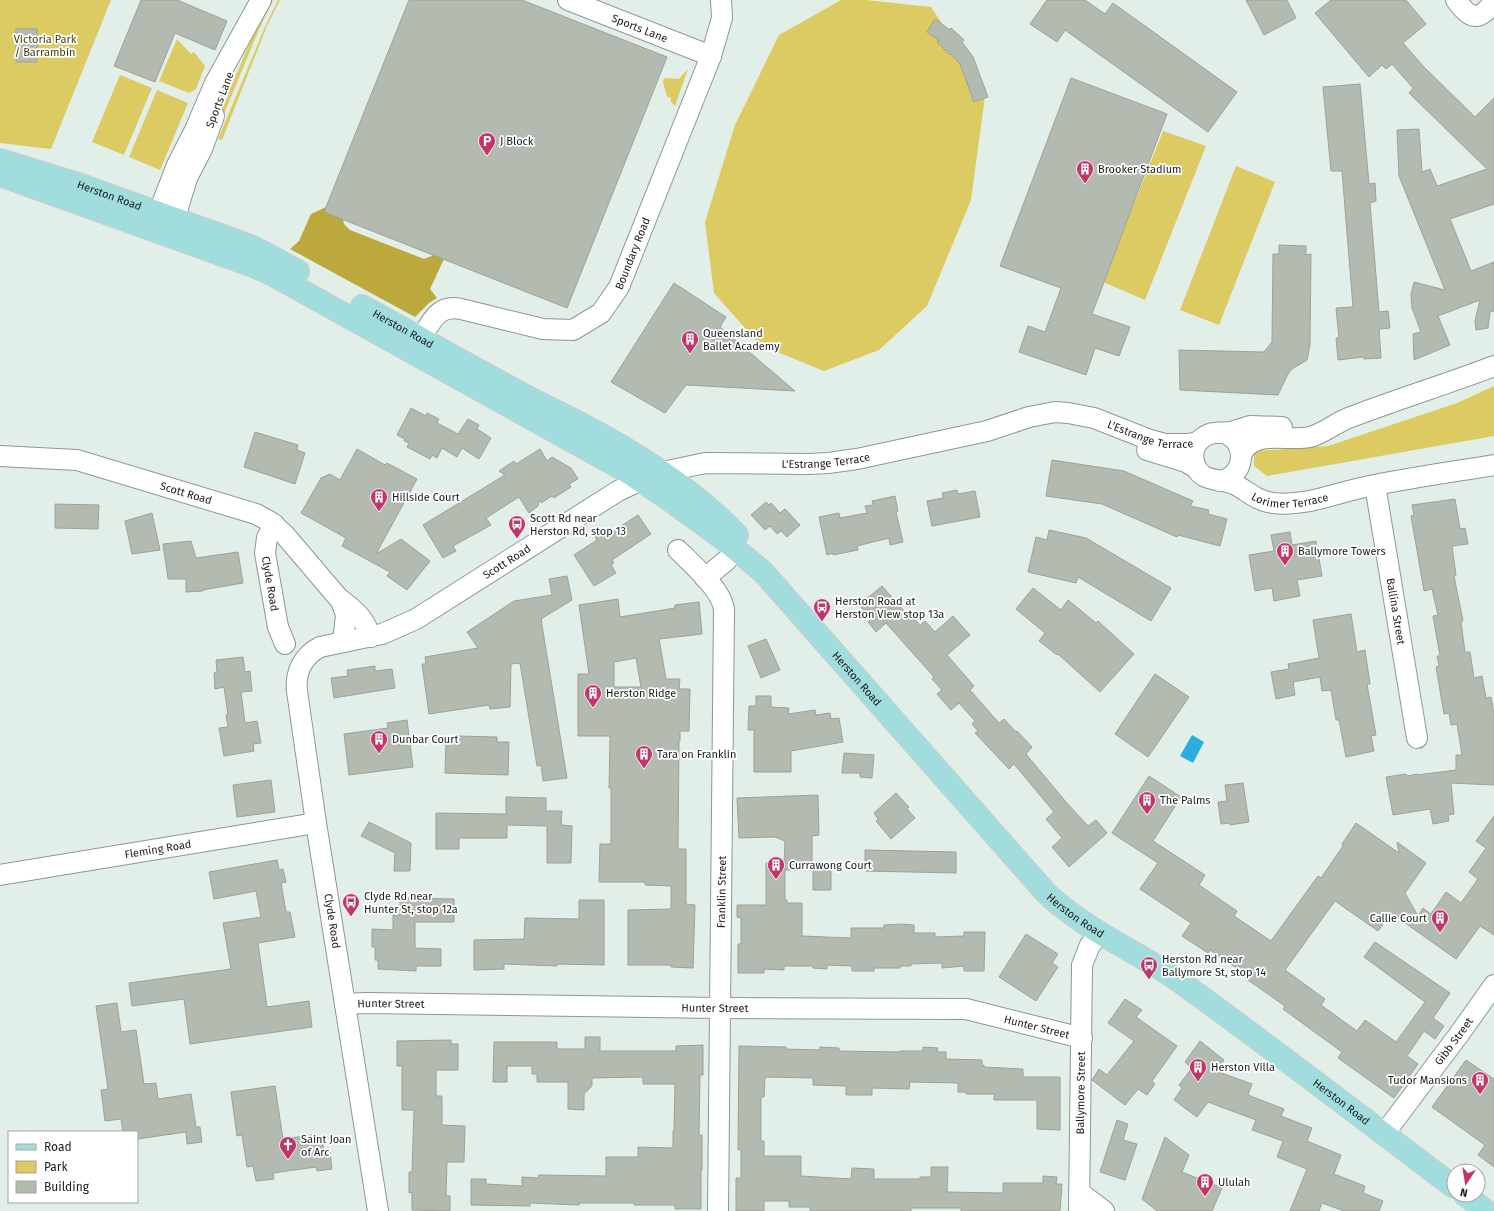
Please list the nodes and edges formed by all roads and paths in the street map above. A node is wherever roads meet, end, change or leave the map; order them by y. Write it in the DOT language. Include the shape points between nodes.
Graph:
graph roads {
  1 [pos="261,0"];
  2 [pos="568,0"];
  3 [pos="721,0"];
  4 [pos="1456,0"];
  5 [pos="1488,8"];
  6 [pos="250,21"];
  7 [pos="711,56"];
  8 [pos="195,130"];
  9 [pos="0,160"];
  10 [pos="0,175"];
  11 [pos="187,178"];
  12 [pos="164,224"];
  13 [pos="422,338"];
  14 [pos="1494,366"];
  15 [pos="496,398"];
  16 [pos="1349,417"];
  17 [pos="1031,422"];
  18 [pos="1219,433"];
  19 [pos="1198,442"];
  20 [pos="0,456"];
  21 [pos="1241,456"];
  22 [pos="1494,465"];
  23 [pos="1196,468"];
  24 [pos="663,472"];
  25 [pos="641,480"];
  26 [pos="1220,480"];
  27 [pos="1370,486"];
  28 [pos="274,524"];
  29 [pos="678,550"];
  30 [pos="727,560"];
  31 [pos="763,572"];
  32 [pos="705,578"];
  33 [pos="338,598"];
  34 [pos="371,637"];
  35 [pos="285,644"];
  36 [pos="335,644"];
  37 [pos="1418,738"];
  38 [pos="316,823"];
  39 [pos="0,875"];
  40 [pos="1101,933"];
  41 [pos="1494,985"];
  42 [pos="345,1004"];
  43 [pos="720,1008"];
  44 [pos="1082,1038"];
  45 [pos="1384,1134"];
  46 [pos="1446,1181"];
  47 [pos="1079,1202"];
  48 [pos="1476,1203"];
  49 [pos="378,1211"];
  50 [pos="718,1211"];
  51 [pos="1104,1211"];
  52 [pos="1486,1211"];
  1 -- 6 [label="street, Sports Lane"];
  2 -- 7 [label="street, Sports Lane"];
  3 -- 7 [label="street, Boundary Road" via="722,18"];
  4 -- 5 [label="street" via="1469,14 1478,16"];
  6 -- 8 [label="street, Sports Lane" via="227,59"];
  6 -- 11 [label="street, Sports Lane" via="204,142"];
  7 -- 13 [label="street, Boundary Road" via="619,287 601,313 573,330 542,329 449,308 438,314"];
  8 -- 11 [label="street, Sports Lane"];
  8 -- 12 [label="street, Sports Lane" via="177,165"];
  9 -- 12 [label="main road, Herston Road" via="81,185"];
  10 -- 12 [label="main road, Herston Road"];
  11 -- 12 [label="street, Sports Lane"];
  12 -- 13 [label="main road, Herston Road" via="255,248"];
  12 -- 15 [label="main road, Herston Road" via="268,272"];
  13 -- 15 [label="main road" via="441,358 480,381"];
  13 -- 24 [label="main road, Herston Road" via="527,397 585,426"];
  14 -- 16 [label="street, L'Estrange Terrace"];
  15 -- 25 [label="main road, Herston Road"];
  16 -- 18 [label="street, L'Estrange Terrace" via="1302,427 1250,426"];
  16 -- 21 [label="street, L'Estrange Terrace" via="1316,435 1305,438 1260,439 1246,446"];
  17 -- 19 [label="street, L'Estrange Terrace" via="1055,412 1068,413 1100,420 1161,443"];
  17 -- 23 [label="street, L'Estrange Terrace" via="1061,423 1090,428 1186,462"];
  17 -- 24 [label="street, L'Estrange Terrace" via="828,463 705,463"];
  18 -- 19 [label="street, L'Estrange Terrace" via="1210,434"];
  18 -- 21 [label="street" via="1234,439"];
  19 -- 23 [label="street, L'Estrange Terrace" via="1193,459"];
  20 -- 28 [label="street, Scott Road" via="77,460 256,514"];
  21 -- 26 [label="street, L'Estrange Terrace" via="1236,472 1227,479"];
  21 -- 27 [label="street, Lorimer Terrace" via="1248,475 1269,490"];
  22 -- 27 [label="street, Lorimer Terrace"];
  23 -- 26 [label="street, L'Estrange Terrace" via="1206,478"];
  24 -- 25 [label="main road"];
  24 -- 31 [label="main road, Herston Road" via="732,530 751,550"];
  25 -- 31 [label="main road, Herston Road" via="722,538"];
  25 -- 34 [label="street, Scott Road" via="618,491 416,620"];
  26 -- 27 [label="street, Lorimer Terrace" via="1235,484 1257,500 1274,503 1317,500"];
  27 -- 37 [label="street, Ballina Street"];
  28 -- 33 [label="street, Scott Road"];
  28 -- 35 [label="street, Clyde Road" via="267,538 265,552 278,627"];
  29 -- 32 [label="street, Franklin Street"];
  30 -- 32 [label="street"];
  31 -- 40 [label="main road, Herston Road" via="1047,894 1076,918"];
  32 -- 43 [label="street, Franklin Street" via="720,598 724,609"];
  33 -- 34 [label="street, Scott Road" via="358,613"];
  33 -- 36 [label="street, Scott Road" via="346,615"];
  34 -- 36 [label="street, Scott Road"];
  36 -- 38 [label="street, Clyde Road" via="316,649 306,657 298,671 296,682"];
  38 -- 39 [label="street, Fleming Road"];
  38 -- 42 [label="street, Clyde Road"];
  40 -- 44 [label="street, Ballymore Street" via="1090,945 1082,965"];
  40 -- 45 [label="main road, Herston Road" via="1184,984"];
  41 -- 45 [label="street, Gibb Street"];
  42 -- 43 [label="street, Hunter Street"];
  42 -- 49 [label="street, Clyde Road"];
  43 -- 44 [label="street, Hunter Street" via="966,1009"];
  43 -- 50 [label="street, Franklin Street"];
  44 -- 47 [label="street, Ballymore Street"];
  45 -- 46 [label="main road, Herston Road"];
  47 -- 51 [label="street"];
  48 -- 52 [label="main road"];
}
